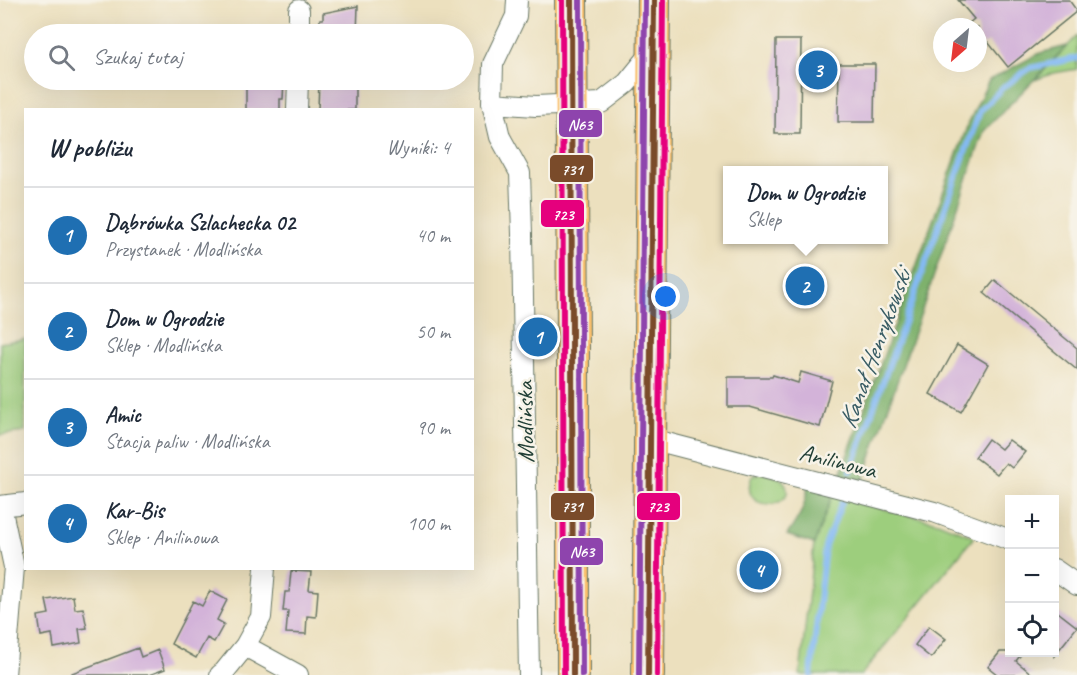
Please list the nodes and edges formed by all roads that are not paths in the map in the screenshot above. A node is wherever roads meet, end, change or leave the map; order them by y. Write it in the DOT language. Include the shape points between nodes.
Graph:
graph roads {
  1 [pos="517,0"];
  2 [pos="571,0"];
  3 [pos="654,0"];
  4 [pos="299,10"];
  5 [pos="298,24"];
  6 [pos="653,51"];
  7 [pos="298,90"];
  8 [pos="492,104"];
  9 [pos="572,104"];
  10 [pos="297,108"];
  11 [pos="651,439"];
  12 [pos="24,503"];
  13 [pos="1,506"];
  14 [pos="1005,538"];
  15 [pos="266,570"];
  16 [pos="1059,572"];
  17 [pos="1077,585"];
  18 [pos="245,646"];
  19 [pos="5,675"];
  20 [pos="220,675"];
  21 [pos="298,675"];
  22 [pos="529,675"];
  23 [pos="573,675"];
  24 [pos="648,675"];
  1 -- 8 [label="street, Modlińska" via="516,16 493,64"];
  2 -- 9 [label="main road, Modlińska"];
  3 -- 6 [label="main road"];
  4 -- 5 [label="street"];
  6 -- 9 [label="street" via="627,83 600,103"];
  6 -- 11 [label="main road"];
  7 -- 10 [label="street"];
  8 -- 9 [label="street"];
  8 -- 22 [label="street, Modlińska" via="500,136 520,173"];
  9 -- 23 [label="main road, Modlińska"];
  11 -- 14 [label="street, Anilinowa" via="934,512"];
  11 -- 24 [label="main road"];
  12 -- 13 [label="street"];
  13 -- 19 [label="street" via="14,567"];
  15 -- 18 [label="street" via="261,617"];
  16 -- 17 [label="street"];
  18 -- 20 [label="street"];
  18 -- 21 [label="street"];
}
